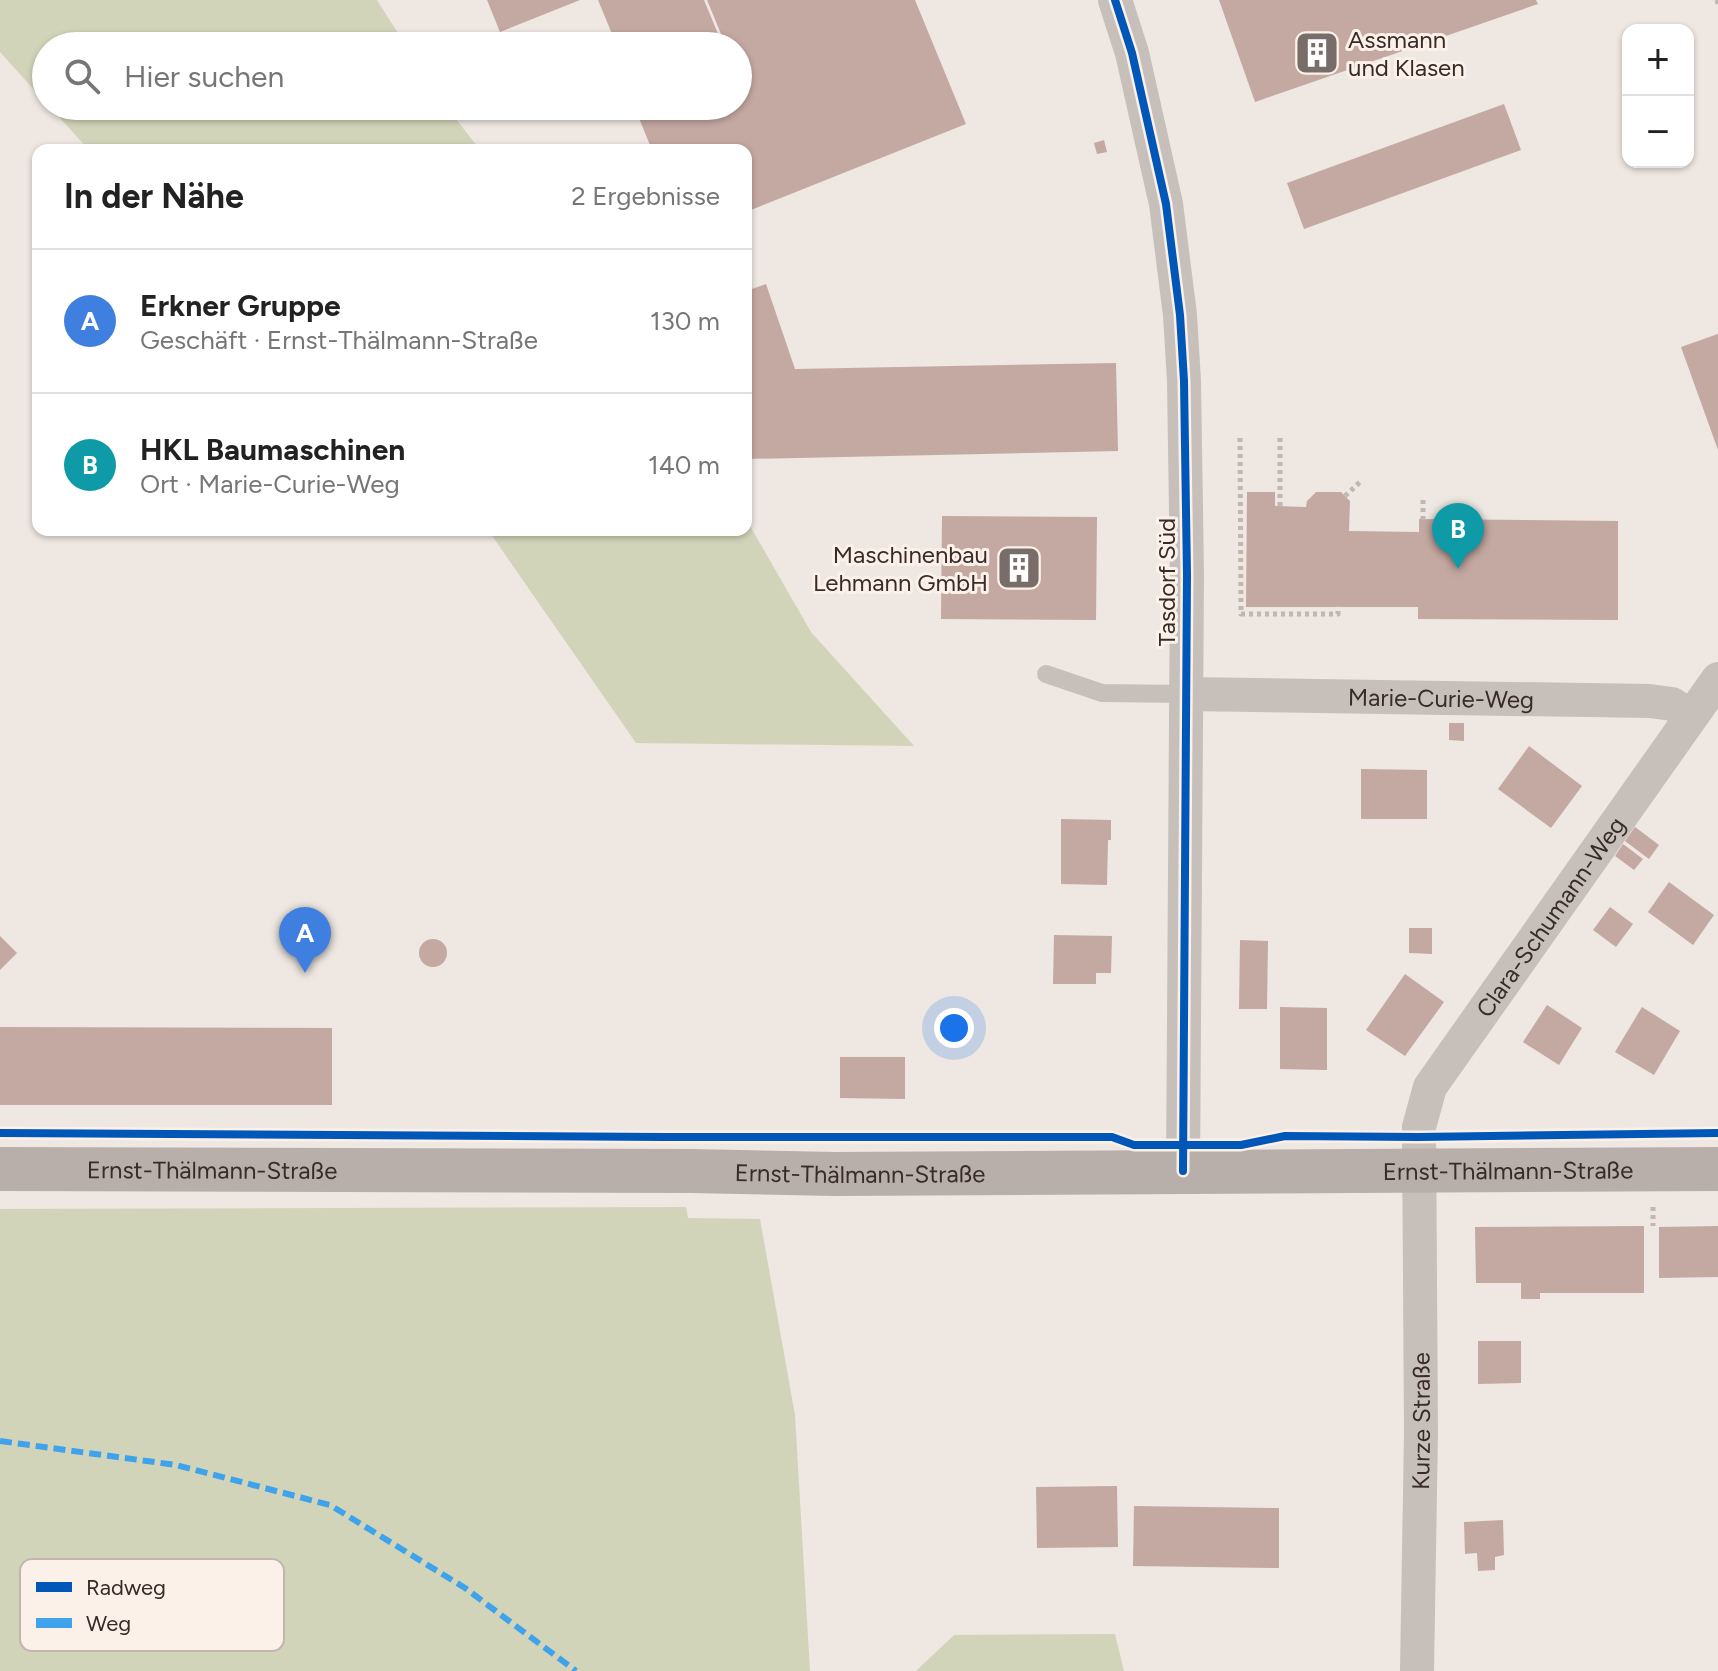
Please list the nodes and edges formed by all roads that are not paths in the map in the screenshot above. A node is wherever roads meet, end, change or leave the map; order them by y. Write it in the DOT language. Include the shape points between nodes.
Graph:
graph roads {
  1 [pos="1115,0"];
  2 [pos="1046,674"];
  3 [pos="1718,679"];
  4 [pos="1185,694"];
  5 [pos="1691,716"];
  6 [pos="0,1169"];
  7 [pos="1718,1169"];
  8 [pos="1419,1170"];
  9 [pos="1183,1171"];
  10 [pos="1417,1671"];
  1 -- 4 [label="street, Tasdorf Süd" via="1166,204 1180,315"];
  2 -- 4 [label="lane" via="1102,693"];
  3 -- 5 [label="street, Clara-Schumann-Weg"];
  4 -- 5 [label="street, Marie-Curie-Weg" via="1650,701 1672,704"];
  4 -- 9 [label="street, Tasdorf Süd"];
  5 -- 8 [label="street, Clara-Schumann-Weg" via="1430,1087 1419,1127"];
  6 -- 9 [label="main road, Ernst-Thälmann-Straße"];
  7 -- 8 [label="main road, Ernst-Thälmann-Straße"];
  8 -- 9 [label="main road, Ernst-Thälmann-Straße"];
  8 -- 10 [label="street, Kurze Straße"];
}
